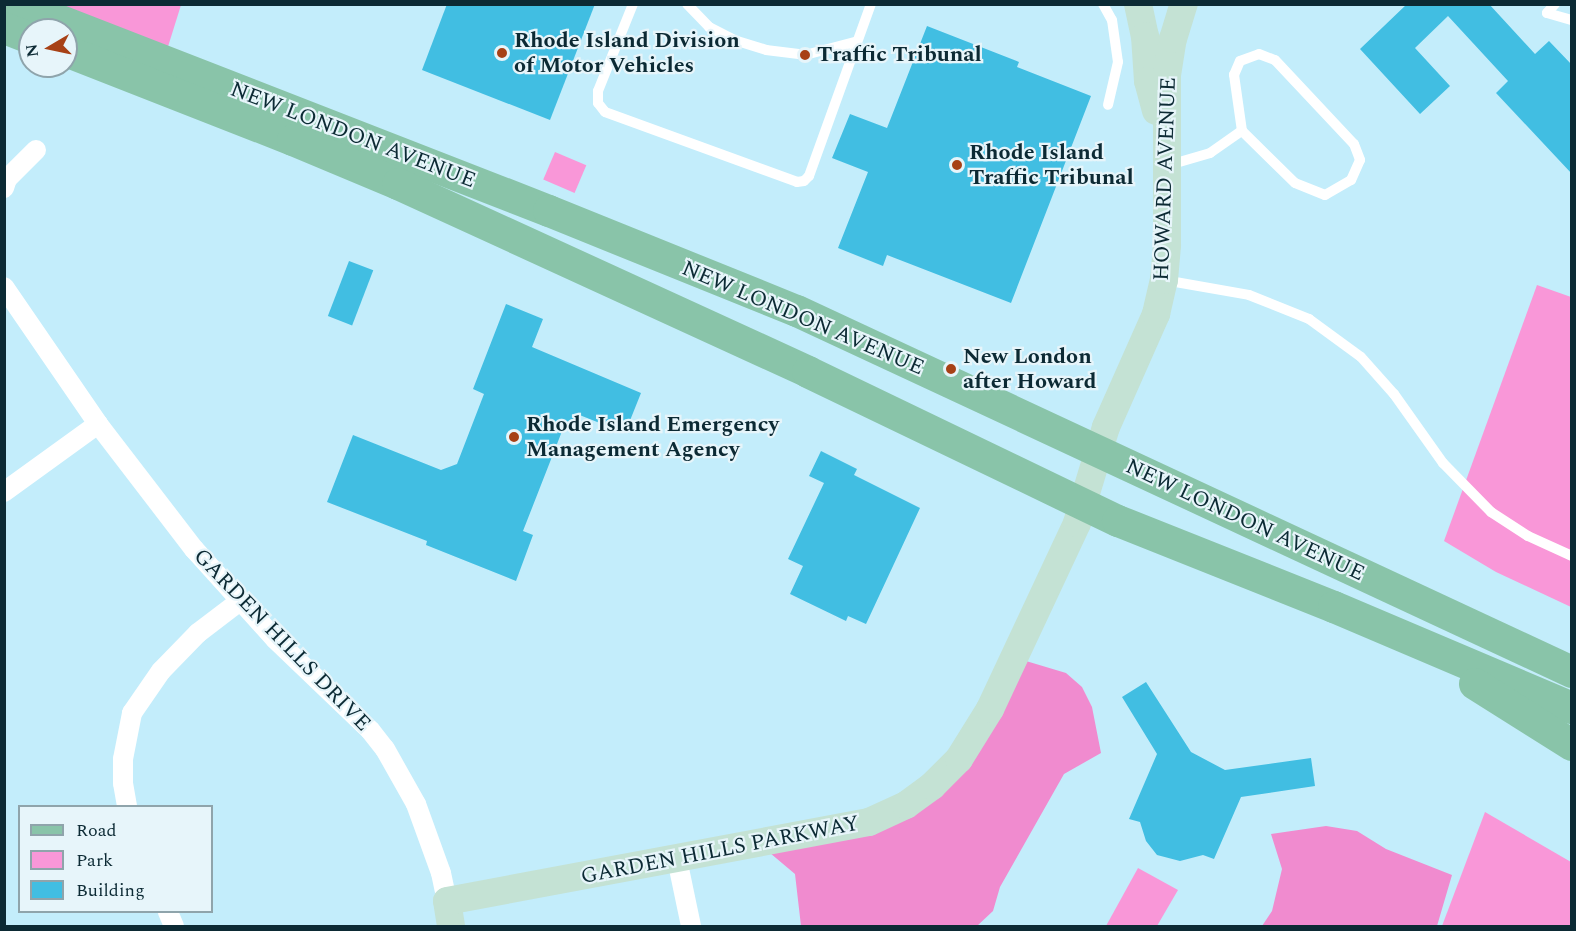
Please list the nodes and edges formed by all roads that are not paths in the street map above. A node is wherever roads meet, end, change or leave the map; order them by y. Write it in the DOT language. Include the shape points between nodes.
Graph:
graph roads {
  1 [pos="17,4"];
  2 [pos="633,4"];
  3 [pos="687,4"];
  4 [pos="871,4"];
  5 [pos="1103,4"];
  6 [pos="1138,4"];
  7 [pos="1184,4"];
  8 [pos="1555,4"];
  9 [pos="1572,20"];
  10 [pos="855,42"];
  11 [pos="78,56"];
  12 [pos="1108,105"];
  13 [pos="1242,131"];
  14 [pos="36,150"];
  15 [pos="1166,154"];
  16 [pos="4,188"];
  17 [pos="1164,280"];
  18 [pos="4,287"];
  19 [pos="98,424"];
  20 [pos="1099,451"];
  21 [pos="4,492"];
  22 [pos="1083,503"];
  23 [pos="1572,556"];
  24 [pos="240,601"];
  25 [pos="1402,635"];
  26 [pos="1572,672"];
  27 [pos="1572,708"];
  28 [pos="1572,745"];
  29 [pos="127,805"];
  30 [pos="677,859"];
  31 [pos="168,913"];
  32 [pos="449,914"];
  33 [pos="174,927"];
  34 [pos="692,927"];
  1 -- 20 [label="main road, NEW LONDON AVENUE" via="797,311"];
  2 -- 10 [label="lane" via="598,91 598,103 605,112 797,182 809,176"];
  3 -- 10 [label="lane" via="710,27 766,50 806,55"];
  4 -- 10 [label="lane"];
  5 -- 12 [label="lane" via="1112,20 1118,62"];
  6 -- 15 [label="street" via="1148,81"];
  7 -- 15 [label="street, HOWARD AVENUE" via="1169,57"];
  8 -- 9 [label="lane" via="1547,13"];
  11 -- 22 [label="main road, NEW LONDON AVENUE" via="293,140 498,229"];
  13 -- 13 [label="lane" via="1234,75 1240,62 1258,54 1275,60 1354,144 1360,160 1351,180 1325,195 1295,183"];
  13 -- 15 [label="lane" via="1210,153"];
  14 -- 16 [label="street" via="7,179"];
  15 -- 17 [label="street, HOWARD AVENUE"];
  17 -- 20 [label="street, HOWARD AVENUE" via="1151,330 1106,427"];
  17 -- 23 [label="lane" via="1240,293 1309,319 1366,363 1394,394 1443,463 1491,512 1528,536"];
  18 -- 19 [label="street, GARDEN HILLS DRIVE"];
  19 -- 21 [label="street"];
  19 -- 24 [label="street, GARDEN HILLS DRIVE" via="194,549"];
  20 -- 22 [label="street, GARDEN HILLS PARKWAY"];
  20 -- 26 [label="main road, NEW LONDON AVENUE"];
  22 -- 25 [label="main road, NEW LONDON AVENUE"];
  22 -- 30 [label="street, GARDEN HILLS PARKWAY" via="986,716 959,759 932,786 887,815 856,826"];
  24 -- 29 [label="street" via="198,633 161,670 132,713 123,759"];
  24 -- 32 [label="street, GARDEN HILLS DRIVE" via="385,749 416,804 441,873"];
  25 -- 27 [label="main road, NEW LONDON AVENUE"];
  25 -- 28 [label="main road"];
  30 -- 32 [label="street, GARDEN HILLS PARKWAY"];
  30 -- 34 [label="street"];
  31 -- 33 [label="street"];
}
